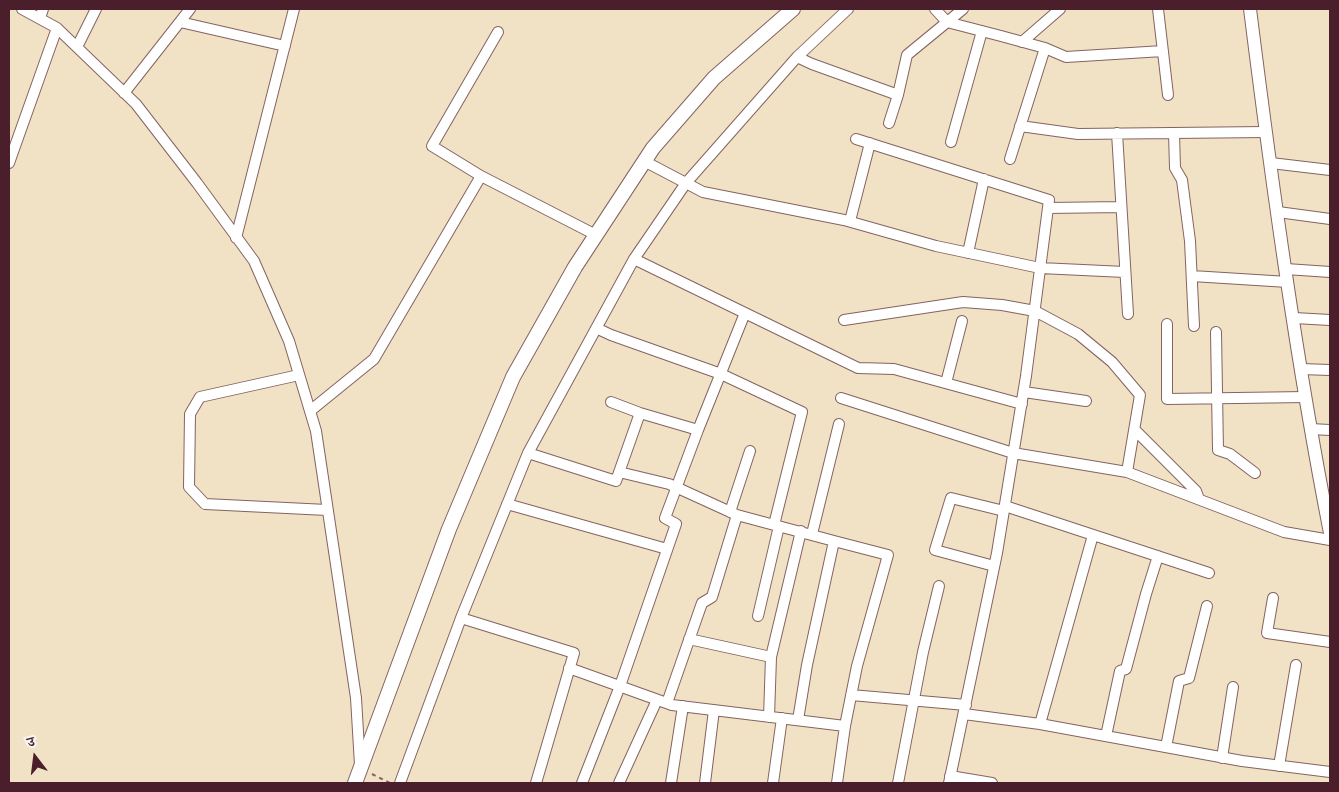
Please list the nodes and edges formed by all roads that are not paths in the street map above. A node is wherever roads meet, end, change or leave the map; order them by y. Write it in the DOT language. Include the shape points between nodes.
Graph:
graph roads {
  1 [pos="22,9"];
  2 [pos="96,9"];
  3 [pos="190,9"];
  4 [pos="294,9"];
  5 [pos="794,9"];
  6 [pos="848,9"];
  7 [pos="935,9"];
  8 [pos="963,9"];
  9 [pos="1060,9"];
  10 [pos="1158,9"];
  11 [pos="1250,9"];
  12 [pos="41,14"];
  13 [pos="180,22"];
  14 [pos="946,22"];
  15 [pos="57,28"];
  16 [pos="982,31"];
  17 [pos="498,32"];
  18 [pos="1022,42"];
  19 [pos="284,46"];
  20 [pos="77,47"];
  21 [pos="1044,48"];
  22 [pos="1163,51"];
  23 [pos="797,57"];
  24 [pos="124,93"];
  25 [pos="898,95"];
  26 [pos="1168,95"];
  27 [pos="889,123"];
  28 [pos="1020,126"];
  29 [pos="1266,132"];
  30 [pos="1174,133"];
  31 [pos="1116,134"];
  32 [pos="856,139"];
  33 [pos="951,142"];
  34 [pos="870,143"];
  35 [pos="1010,159"];
  36 [pos="644,161"];
  37 [pos="1271,163"];
  38 [pos="9,164"];
  39 [pos="1330,170"];
  40 [pos="482,176"];
  41 [pos="984,179"];
  42 [pos="686,182"];
  43 [pos="1121,207"];
  44 [pos="1048,208"];
  45 [pos="1278,212"];
  46 [pos="1330,219"];
  47 [pos="850,222"];
  48 [pos="596,236"];
  49 [pos="236,238"];
  50 [pos="968,252"];
  51 [pos="634,259"];
  52 [pos="1040,268"];
  53 [pos="1125,272"];
  54 [pos="1330,272"];
  55 [pos="1192,276"];
  56 [pos="1287,276"];
  57 [pos="1034,312"];
  58 [pos="745,314"];
  59 [pos="1128,314"];
  60 [pos="1294,318"];
  61 [pos="844,320"];
  62 [pos="1330,320"];
  63 [pos="962,321"];
  64 [pos="1167,324"];
  65 [pos="1194,326"];
  66 [pos="596,328"];
  67 [pos="1216,332"];
  68 [pos="1301,369"];
  69 [pos="1330,370"];
  70 [pos="721,374"];
  71 [pos="299,375"];
  72 [pos="946,383"];
  73 [pos="1024,392"];
  74 [pos="1306,397"];
  75 [pos="841,398"];
  76 [pos="1217,398"];
  77 [pos="611,402"];
  78 [pos="1086,402"];
  79 [pos="1022,404"];
  80 [pos="310,411"];
  81 [pos="640,413"];
  82 [pos="839,424"];
  83 [pos="1310,429"];
  84 [pos="698,430"];
  85 [pos="1135,430"];
  86 [pos="1330,430"];
  87 [pos="750,451"];
  88 [pos="528,452"];
  89 [pos="1013,453"];
  90 [pos="620,472"];
  91 [pos="1127,472"];
  92 [pos="1255,473"];
  93 [pos="677,488"];
  94 [pos="1327,495"];
  95 [pos="1199,499"];
  96 [pos="507,504"];
  97 [pos="1004,508"];
  98 [pos="327,510"];
  99 [pos="734,514"];
  100 [pos="777,525"];
  101 [pos="801,531"];
  102 [pos="1330,533"];
  103 [pos="812,534"];
  104 [pos="1094,535"];
  105 [pos="834,540"];
  106 [pos="1330,540"];
  107 [pos="668,549"];
  108 [pos="1158,556"];
  109 [pos="994,566"];
  110 [pos="1209,572"];
  111 [pos="939,586"];
  112 [pos="1273,598"];
  113 [pos="1207,606"];
  114 [pos="758,616"];
  115 [pos="461,618"];
  116 [pos="689,639"];
  117 [pos="1330,642"];
  118 [pos="772,657"];
  119 [pos="1296,665"];
  120 [pos="569,668"];
  121 [pos="620,686"];
  122 [pos="1233,687"];
  123 [pos="851,694"];
  124 [pos="657,700"];
  125 [pos="914,700"];
  126 [pos="667,703"];
  127 [pos="683,706"];
  128 [pos="965,709"];
  129 [pos="714,710"];
  130 [pos="769,717"];
  131 [pos="782,718"];
  132 [pos="798,720"];
  133 [pos="1040,724"];
  134 [pos="845,726"];
  135 [pos="1106,736"];
  136 [pos="1166,747"];
  137 [pos="1222,758"];
  138 [pos="1278,766"];
  139 [pos="360,769"];
  140 [pos="1330,772"];
  141 [pos="950,780"];
  142 [pos="355,783"];
  143 [pos="400,783"];
  144 [pos="536,783"];
  145 [pos="582,783"];
  146 [pos="620,783"];
  147 [pos="671,783"];
  148 [pos="705,783"];
  149 [pos="773,783"];
  150 [pos="837,783"];
  151 [pos="898,783"];
  152 [pos="992,783"];
  1 -- 12 [label="street"];
  2 -- 20 [label="street"];
  3 -- 13 [label="street"];
  4 -- 19 [label="street"];
  5 -- 36 [label="main road" via="714,78"];
  6 -- 23 [label="street"];
  7 -- 14 [label="street"];
  8 -- 14 [label="street"];
  9 -- 18 [label="street"];
  10 -- 22 [label="street"];
  11 -- 29 [label="street"];
  12 -- 15 [label="street"];
  13 -- 19 [label="street"];
  13 -- 24 [label="street"];
  14 -- 16 [label="street"];
  14 -- 25 [label="street" via="907,55"];
  15 -- 20 [label="street"];
  15 -- 38 [label="street"];
  16 -- 18 [label="street"];
  16 -- 33 [label="street"];
  17 -- 40 [label="street" via="432,146"];
  18 -- 21 [label="street"];
  19 -- 49 [label="street"];
  20 -- 24 [label="street"];
  21 -- 22 [label="street" via="1066,57"];
  21 -- 28 [label="street"];
  22 -- 26 [label="street"];
  23 -- 25 [label="street"];
  23 -- 42 [label="street"];
  24 -- 49 [label="street"];
  25 -- 27 [label="street"];
  28 -- 31 [label="street" via="1078,134"];
  28 -- 35 [label="street"];
  29 -- 30 [label="street"];
  29 -- 37 [label="street"];
  30 -- 31 [label="street"];
  30 -- 55 [label="street" via="1175,168 1182,180"];
  31 -- 43 [label="street"];
  32 -- 34 [label="street"];
  34 -- 41 [label="street"];
  34 -- 47 [label="street"];
  36 -- 42 [label="street"];
  36 -- 48 [label="main road"];
  37 -- 39 [label="street"];
  37 -- 45 [label="street"];
  40 -- 48 [label="street"];
  40 -- 80 [label="street" via="374,359"];
  41 -- 44 [label="street" via="1049,200"];
  41 -- 50 [label="street"];
  42 -- 47 [label="street" via="703,192"];
  42 -- 51 [label="street"];
  43 -- 44 [label="street"];
  43 -- 53 [label="street"];
  44 -- 52 [label="street"];
  45 -- 46 [label="street"];
  45 -- 56 [label="street"];
  47 -- 50 [label="street"];
  48 -- 139 [label="main road" via="514,377 449,529"];
  49 -- 71 [label="street" via="254,261"];
  50 -- 52 [label="street"];
  51 -- 58 [label="street"];
  51 -- 66 [label="street"];
  52 -- 53 [label="street"];
  52 -- 57 [label="street"];
  53 -- 59 [label="street"];
  54 -- 56 [label="street"];
  55 -- 56 [label="street"];
  55 -- 65 [label="street"];
  56 -- 60 [label="street"];
  57 -- 61 [label="street" via="963,302"];
  57 -- 73 [label="street"];
  57 -- 85 [label="street" via="1078,334 1112,362 1140,394"];
  58 -- 70 [label="street"];
  58 -- 72 [label="street" via="858,368 894,369"];
  60 -- 62 [label="street"];
  60 -- 68 [label="street"];
  63 -- 72 [label="street"];
  64 -- 76 [label="street" via="1167,399"];
  66 -- 70 [label="street"];
  66 -- 88 [label="street"];
  67 -- 76 [label="street"];
  68 -- 69 [label="street"];
  68 -- 74 [label="street"];
  70 -- 84 [label="street"];
  70 -- 100 [label="street" via="802,412"];
  71 -- 80 [label="street"];
  71 -- 98 [label="street" via="200,397 190,414 189,487 205,504"];
  72 -- 79 [label="street"];
  73 -- 78 [label="street"];
  73 -- 79 [label="street"];
  74 -- 76 [label="street"];
  74 -- 83 [label="street"];
  75 -- 89 [label="street"];
  76 -- 92 [label="street" via="1218,450 1230,454"];
  77 -- 81 [label="street"];
  79 -- 89 [label="street"];
  80 -- 98 [label="street" via="316,431"];
  81 -- 84 [label="street"];
  81 -- 90 [label="street"];
  82 -- 103 [label="street"];
  83 -- 86 [label="street"];
  83 -- 94 [label="street"];
  84 -- 93 [label="street"];
  85 -- 91 [label="street"];
  85 -- 95 [label="street" via="1196,491"];
  87 -- 99 [label="street"];
  88 -- 90 [label="street" via="616,481"];
  88 -- 96 [label="street"];
  89 -- 91 [label="street"];
  89 -- 97 [label="street"];
  90 -- 93 [label="street"];
  91 -- 95 [label="street"];
  93 -- 99 [label="street"];
  93 -- 107 [label="street" via="665,518 676,524"];
  94 -- 102 [label="street"];
  95 -- 106 [label="street" via="1284,532"];
  96 -- 107 [label="street"];
  96 -- 115 [label="street"];
  97 -- 104 [label="street"];
  97 -- 109 [label="street"];
  97 -- 109 [label="street" via="950,498 935,550"];
  98 -- 139 [label="street" via="356,698"];
  99 -- 100 [label="street"];
  99 -- 116 [label="street" via="712,598 702,603"];
  100 -- 101 [label="street"];
  100 -- 114 [label="street"];
  101 -- 103 [label="street"];
  101 -- 118 [label="street"];
  103 -- 105 [label="street"];
  104 -- 108 [label="street"];
  104 -- 133 [label="street"];
  105 -- 123 [label="street" via="888,555"];
  105 -- 132 [label="street"];
  107 -- 121 [label="street"];
  108 -- 110 [label="street"];
  108 -- 135 [label="street" via="1126,669 1120,671"];
  109 -- 128 [label="street"];
  111 -- 125 [label="street"];
  112 -- 117 [label="street" via="1267,633"];
  113 -- 136 [label="street" via="1188,678 1179,681"];
  115 -- 120 [label="street" via="574,653"];
  115 -- 143 [label="street"];
  116 -- 118 [label="street"];
  116 -- 126 [label="street"];
  118 -- 130 [label="street"];
  119 -- 138 [label="street"];
  120 -- 121 [label="street"];
  120 -- 144 [label="street"];
  121 -- 124 [label="street"];
  121 -- 145 [label="street"];
  122 -- 137 [label="street"];
  123 -- 125 [label="street"];
  123 -- 134 [label="street"];
  124 -- 126 [label="street"];
  124 -- 146 [label="street"];
  125 -- 128 [label="street"];
  125 -- 151 [label="street"];
  126 -- 127 [label="street"];
  127 -- 129 [label="street"];
  127 -- 147 [label="street"];
  128 -- 133 [label="street"];
  128 -- 141 [label="street"];
  129 -- 130 [label="street"];
  129 -- 148 [label="street"];
  130 -- 131 [label="street"];
  131 -- 132 [label="street"];
  131 -- 149 [label="street"];
  132 -- 134 [label="street"];
  133 -- 135 [label="street"];
  134 -- 150 [label="street"];
  135 -- 136 [label="street"];
  136 -- 137 [label="street"];
  137 -- 138 [label="street"];
  138 -- 140 [label="street"];
  139 -- 142 [label="main road"];
  141 -- 152 [label="street"];
}
